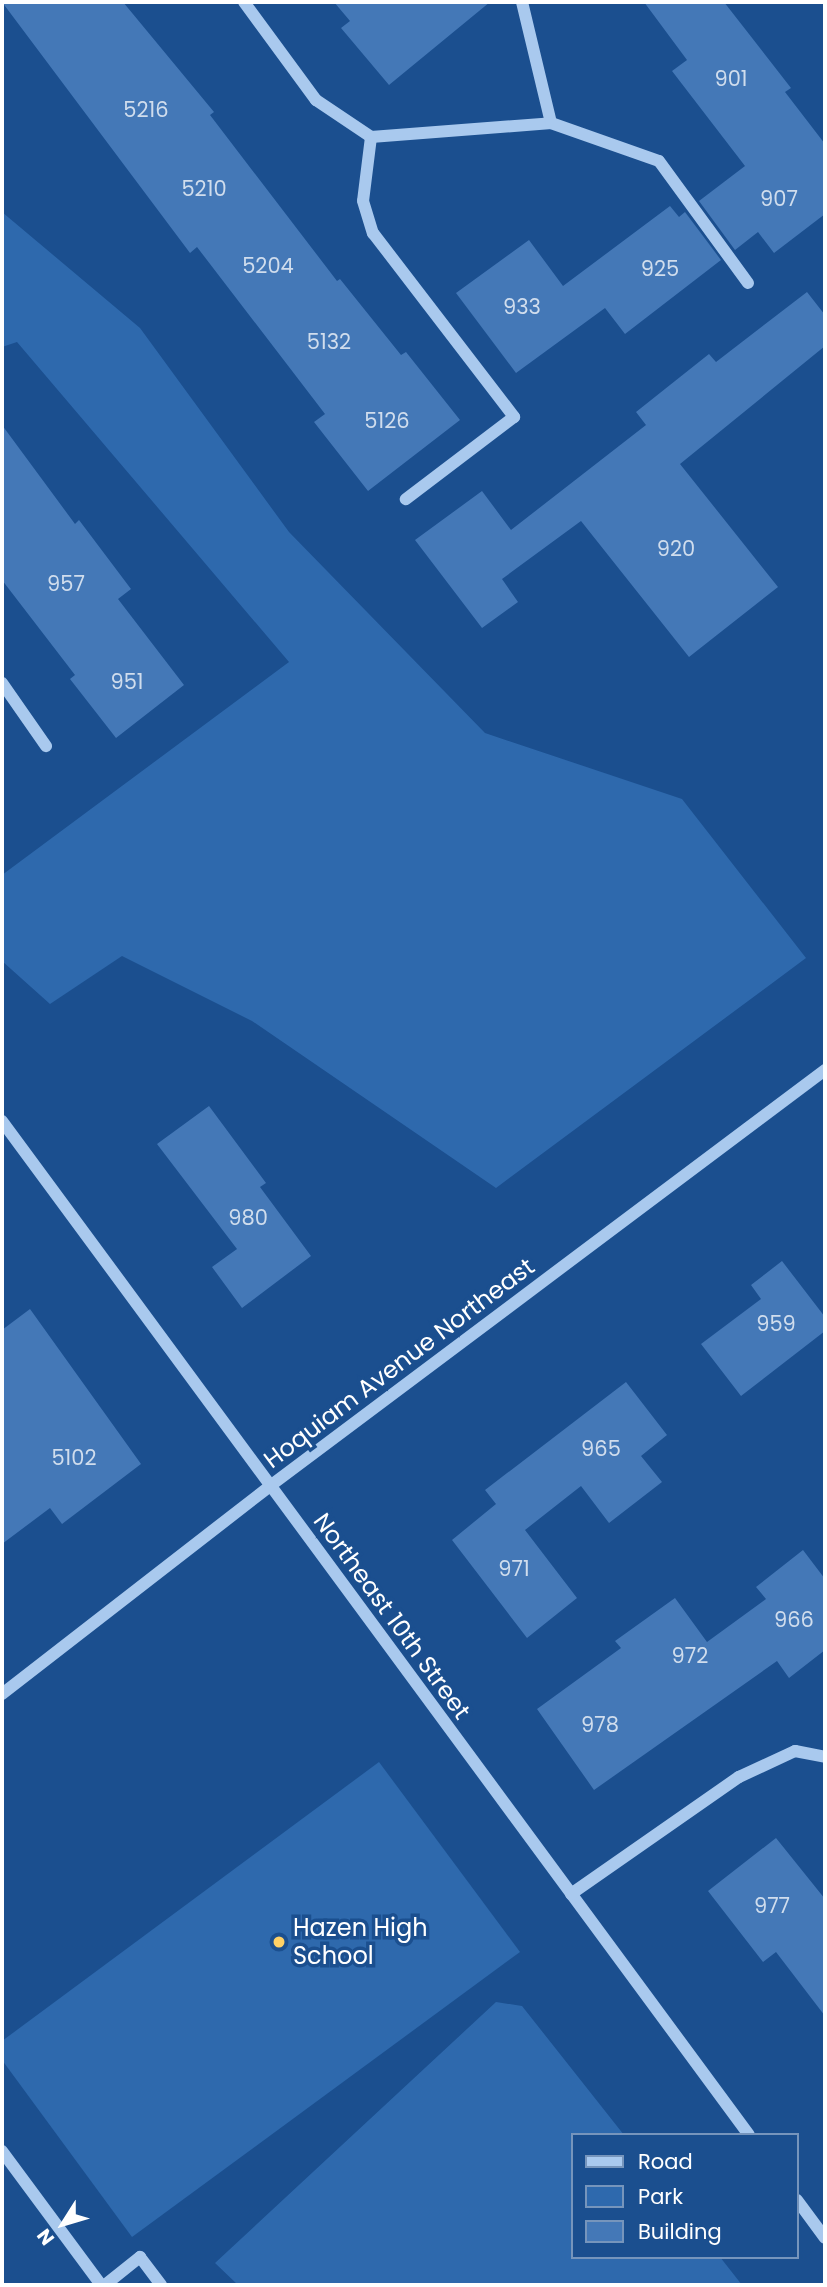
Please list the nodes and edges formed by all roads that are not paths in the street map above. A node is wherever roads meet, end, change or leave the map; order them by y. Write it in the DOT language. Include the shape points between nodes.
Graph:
graph roads {
  1 [pos="244,2"];
  2 [pos="522,2"];
  3 [pos="551,123"];
  4 [pos="371,137"];
  5 [pos="748,283"];
  6 [pos="406,499"];
  7 [pos="2,683"];
  8 [pos="46,746"];
  9 [pos="825,1070"];
  10 [pos="2,1121"];
  11 [pos="270,1486"];
  12 [pos="2,1694"];
  13 [pos="825,1757"];
  14 [pos="570,1894"];
  15 [pos="748,2133"];
  16 [pos="2,2151"];
  17 [pos="799,2203"];
  18 [pos="825,2238"];
  19 [pos="103,2285"];
  20 [pos="161,2285"];
  1 -- 4 [label="street" via="316,100"];
  2 -- 3 [label="street"];
  3 -- 4 [label="street"];
  3 -- 5 [label="street" via="659,161"];
  4 -- 6 [label="street" via="363,201 373,233 514,417"];
  7 -- 8 [label="street"];
  9 -- 11 [label="street, Hoquiam Avenue Northeast"];
  10 -- 11 [label="street, Northeast 10th Street"];
  11 -- 12 [label="street, Hoquiam Avenue Northeast"];
  11 -- 14 [label="street, Northeast 10th Street"];
  13 -- 14 [label="street" via="795,1751 739,1777"];
  14 -- 15 [label="street, Northeast 10th Street"];
  16 -- 19 [label="street"];
  17 -- 18 [label="street"];
  19 -- 20 [label="street" via="140,2258"];
}
